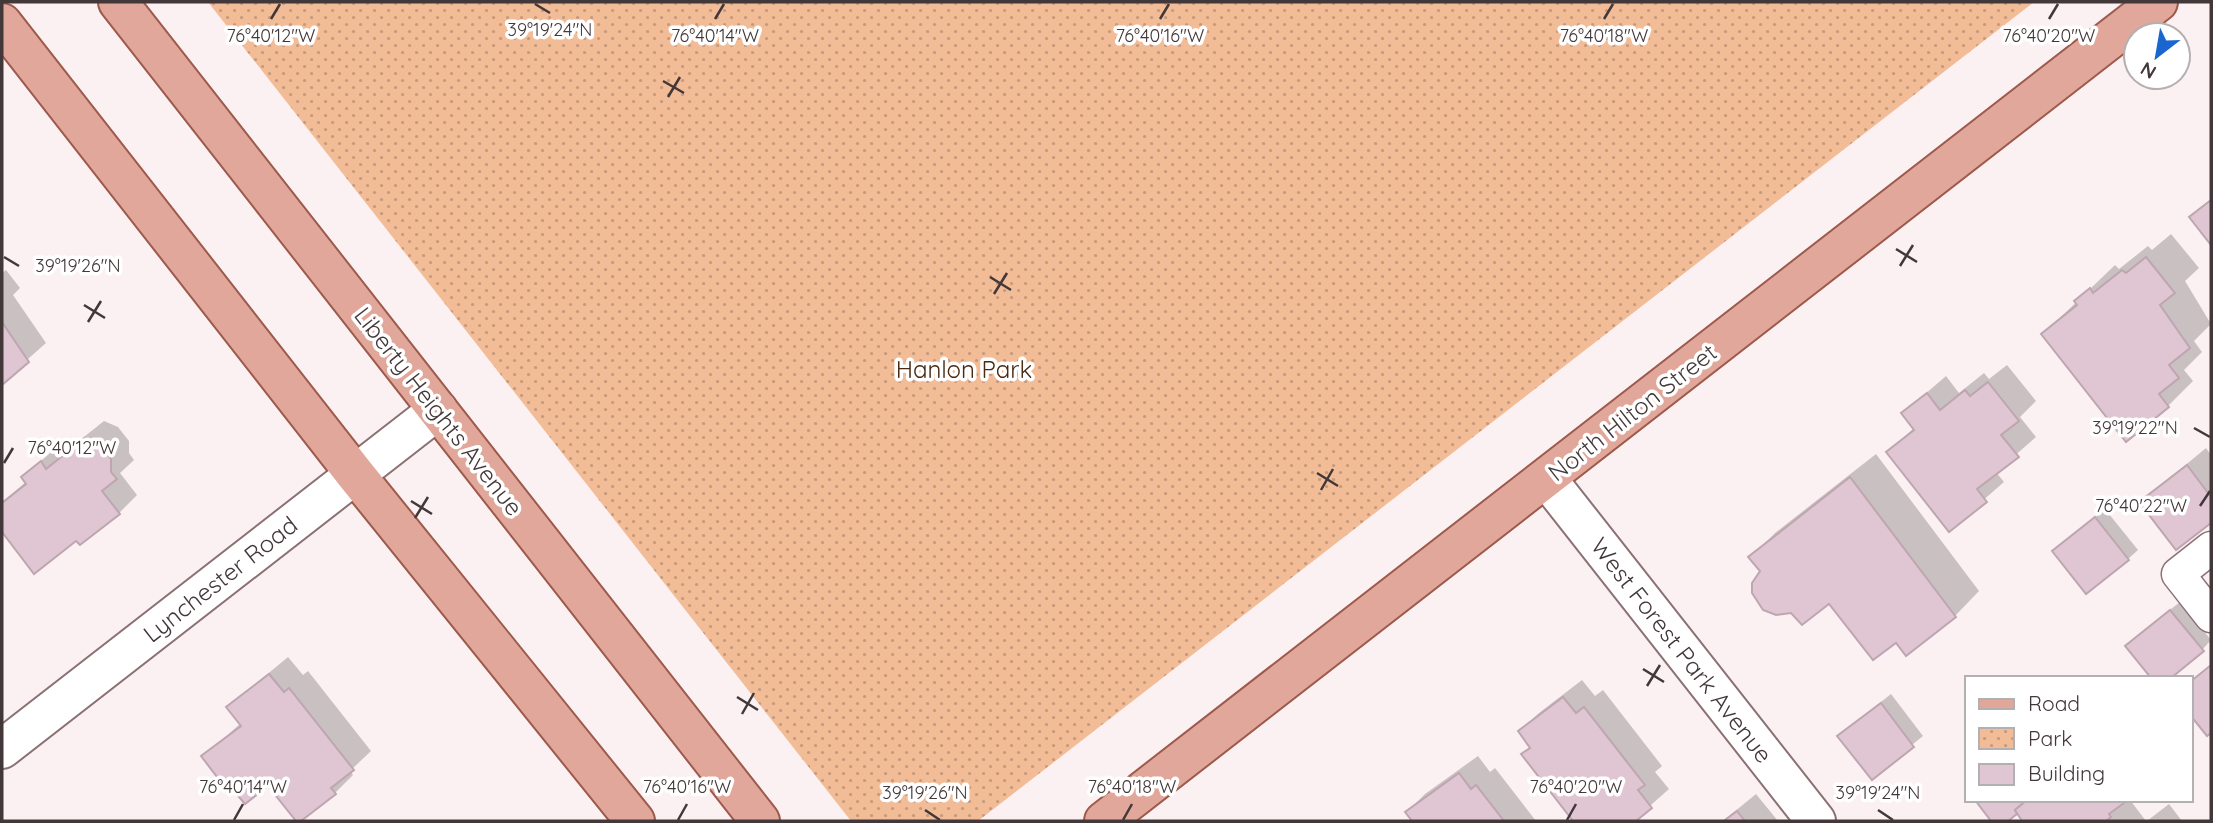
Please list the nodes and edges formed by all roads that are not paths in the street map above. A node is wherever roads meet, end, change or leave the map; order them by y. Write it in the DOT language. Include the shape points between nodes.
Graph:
graph roads {
  1 [pos="118,2"];
  2 [pos="2158,2"];
  3 [pos="2,23"];
  4 [pos="438,410"];
  5 [pos="355,474"];
  6 [pos="1547,478"];
  7 [pos="2211,548"];
  8 [pos="2211,616"];
  9 [pos="2,749"];
  10 [pos="635,821"];
  11 [pos="760,821"];
  12 [pos="1104,821"];
  13 [pos="1816,821"];
  1 -- 4 [label="main road, Liberty Heights Avenue"];
  2 -- 6 [label="main road, North Hilton Street"];
  3 -- 5 [label="main road"];
  4 -- 5 [label="street, Lynchester Road"];
  4 -- 11 [label="main road, Liberty Heights Avenue"];
  5 -- 9 [label="street, Lynchester Road"];
  5 -- 10 [label="main road"];
  6 -- 12 [label="main road, North Hilton Street"];
  6 -- 13 [label="street, West Forest Park Avenue"];
  7 -- 8 [label="lane" via="2178,574"];
}
